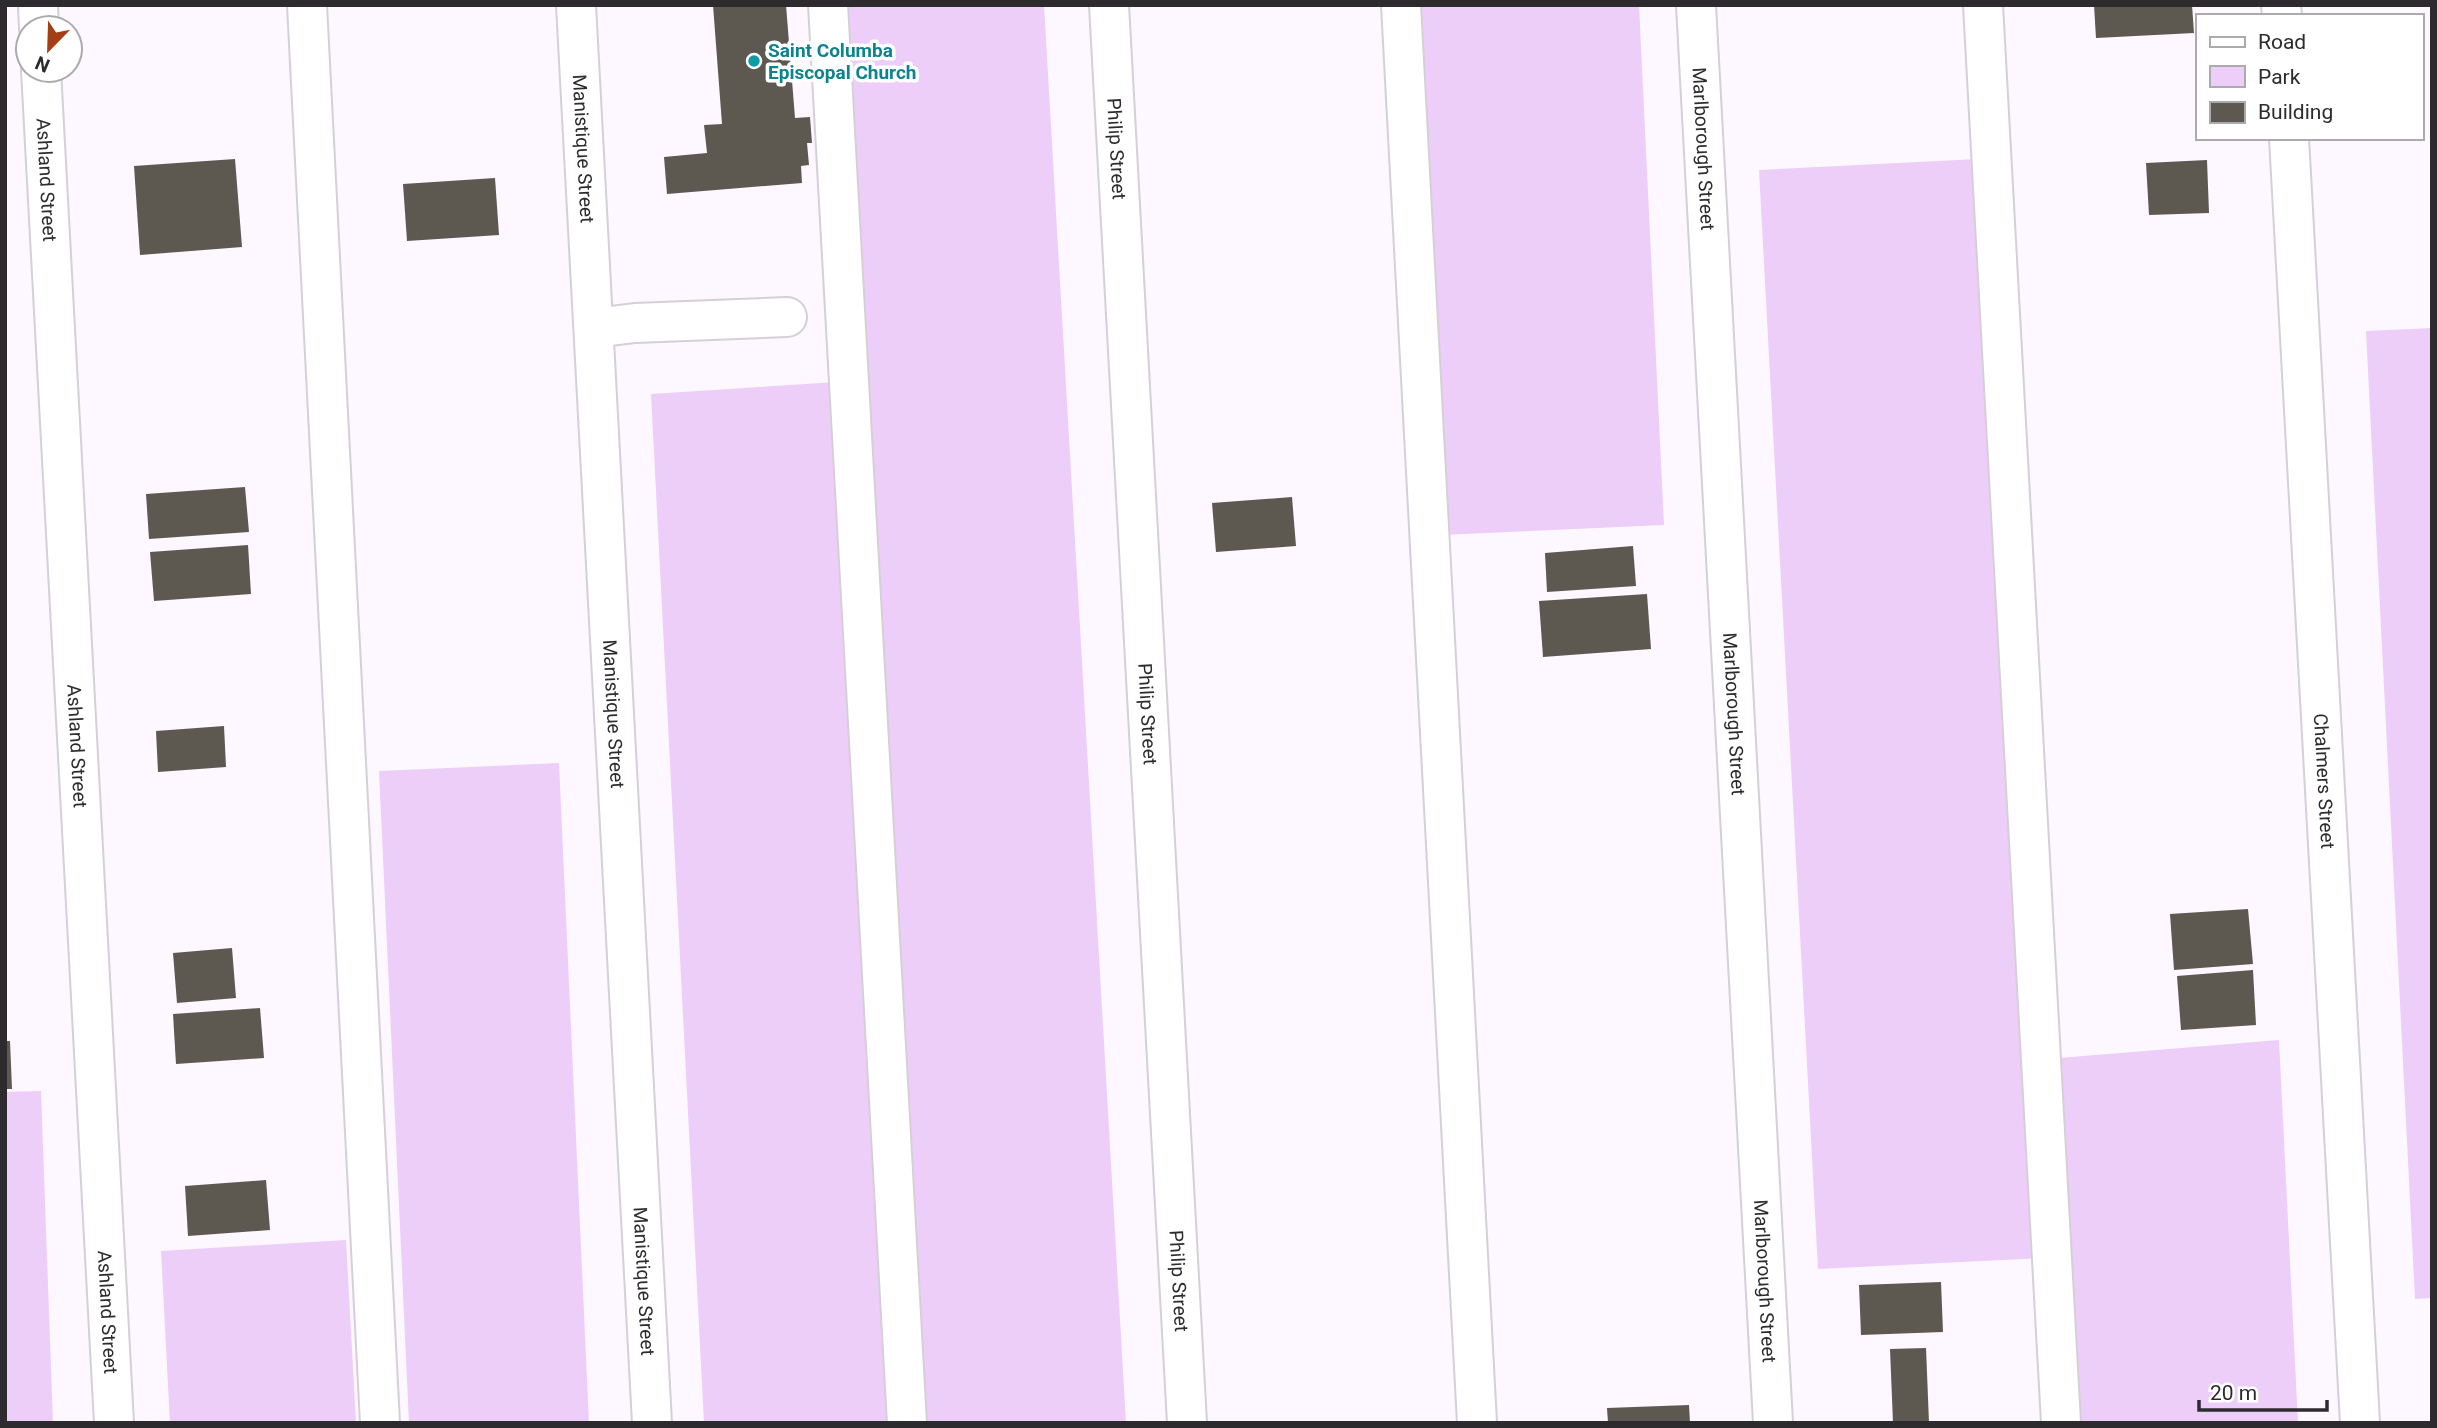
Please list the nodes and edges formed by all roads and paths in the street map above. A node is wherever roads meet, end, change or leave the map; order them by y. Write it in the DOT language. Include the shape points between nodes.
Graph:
graph roads {
  1 [pos="307,5"];
  2 [pos="576,5"];
  3 [pos="828,5"];
  4 [pos="1109,5"];
  5 [pos="1401,5"];
  6 [pos="1696,5"];
  7 [pos="1983,5"];
  8 [pos="42,84"];
  9 [pos="2289,140"];
  10 [pos="787,317"];
  11 [pos="594,328"];
  12 [pos="114,1423"];
  13 [pos="380,1423"];
  14 [pos="652,1423"];
  15 [pos="907,1423"];
  16 [pos="1187,1423"];
  17 [pos="1477,1423"];
  18 [pos="1773,1423"];
  19 [pos="2062,1423"];
  20 [pos="2360,1423"];
  1 -- 13 [label="street"];
  2 -- 11 [label="street, Manistique Street"];
  3 -- 15 [label="street"];
  4 -- 16 [label="street, Philip Street"];
  5 -- 17 [label="street"];
  6 -- 18 [label="street, Marlborough Street"];
  7 -- 19 [label="street"];
  8 -- 12 [label="street, Ashland Street"];
  9 -- 20 [label="street, Chalmers Street"];
  10 -- 11 [label="street"];
  11 -- 14 [label="street, Manistique Street"];
}
